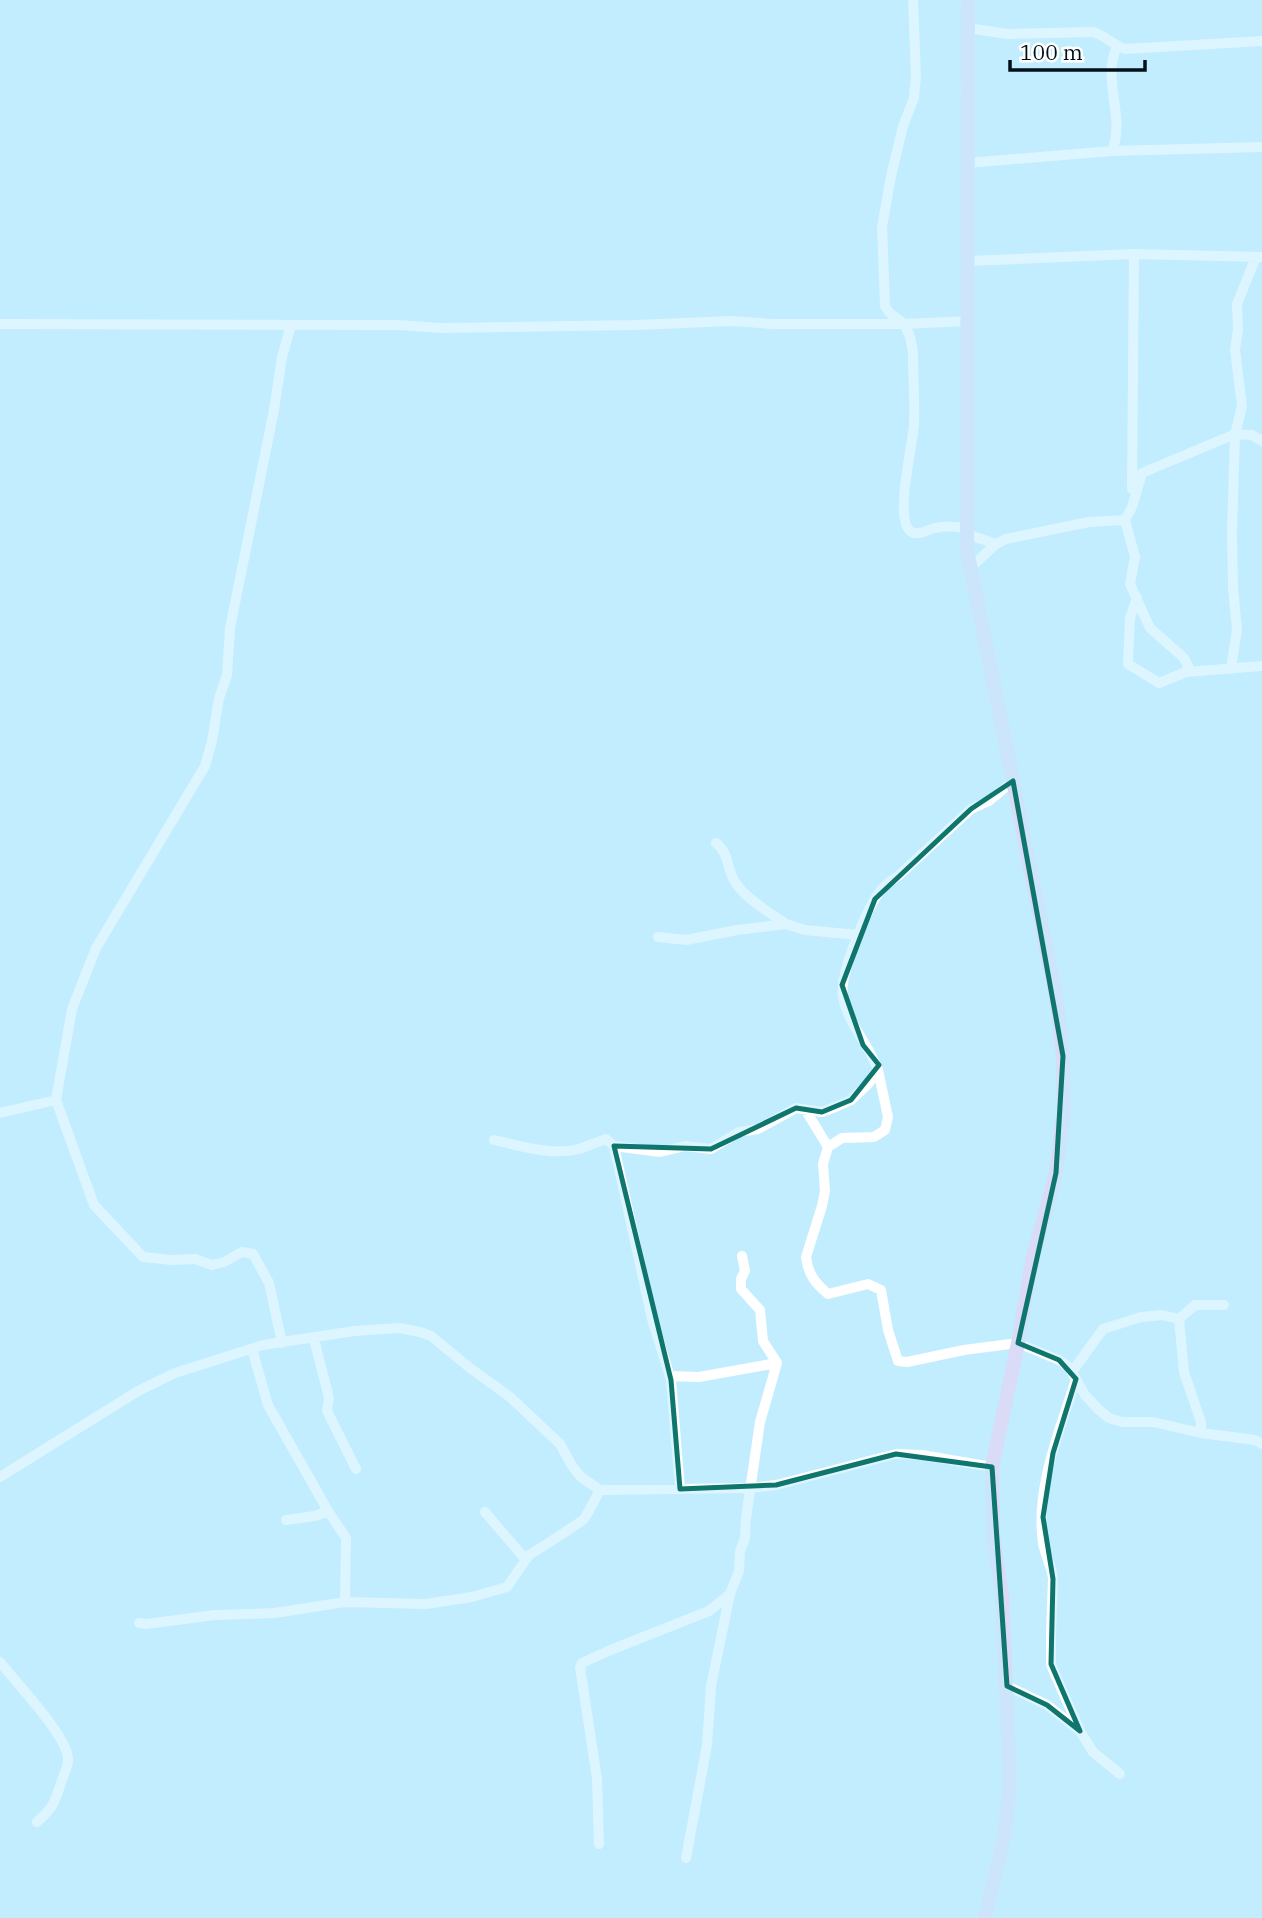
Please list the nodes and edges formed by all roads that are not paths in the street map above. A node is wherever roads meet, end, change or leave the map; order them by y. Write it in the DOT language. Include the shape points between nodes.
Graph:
graph roads {
  1 [pos="912,0"];
  2 [pos="968,0"];
  3 [pos="968,29"];
  4 [pos="1262,41"];
  5 [pos="1117,47"];
  6 [pos="1262,147"];
  7 [pos="1112,150"];
  8 [pos="967,163"];
  9 [pos="1134,254"];
  10 [pos="1259,257"];
  11 [pos="968,261"];
  12 [pos="968,321"];
  13 [pos="0,324"];
  14 [pos="904,324"];
  15 [pos="291,325"];
  16 [pos="1235,434"];
  17 [pos="1262,441"];
  18 [pos="1132,507"];
  19 [pos="1125,520"];
  20 [pos="967,531"];
  21 [pos="996,544"];
  22 [pos="970,568"];
  23 [pos="1137,597"];
  24 [pos="1262,666"];
  25 [pos="1231,669"];
  26 [pos="1186,672"];
  27 [pos="1013,781"];
  28 [pos="716,843"];
  29 [pos="786,924"];
  30 [pos="858,934"];
  31 [pos="659,937"];
  32 [pos="878,1070"];
  33 [pos="56,1100"];
  34 [pos="805,1109"];
  35 [pos="0,1113"];
  36 [pos="494,1140"];
  37 [pos="614,1146"];
  38 [pos="828,1147"];
  39 [pos="742,1256"];
  40 [pos="1224,1305"];
  41 [pos="1179,1319"];
  42 [pos="314,1339"];
  43 [pos="282,1343"];
  44 [pos="1018,1343"];
  45 [pos="252,1349"];
  46 [pos="777,1363"];
  47 [pos="1074,1375"];
  48 [pos="670,1376"];
  49 [pos="1201,1433"];
  50 [pos="1262,1444"];
  51 [pos="992,1468"];
  52 [pos="356,1469"];
  53 [pos="0,1477"];
  54 [pos="750,1488"];
  55 [pos="680,1489"];
  56 [pos="600,1490"];
  57 [pos="328,1511"];
  58 [pos="485,1512"];
  59 [pos="286,1520"];
  60 [pos="525,1559"];
  61 [pos="730,1594"];
  62 [pos="345,1602"];
  63 [pos="139,1623"];
  64 [pos="0,1662"];
  65 [pos="1007,1686"];
  66 [pos="1080,1731"];
  67 [pos="1120,1774"];
  68 [pos="37,1822"];
  69 [pos="599,1844"];
  70 [pos="686,1858"];
  71 [pos="985,1918"];
  1 -- 14 [label="street" via="914,99 903,126 883,227 884,306"];
  2 -- 3 [label="main road"];
  3 -- 5 [label="street" via="1007,34 1093,32"];
  3 -- 8 [label="main road"];
  4 -- 5 [label="street"];
  5 -- 7 [label="street" via="1111,63 1118,135"];
  6 -- 7 [label="street"];
  7 -- 8 [label="street"];
  8 -- 11 [label="main road"];
  9 -- 10 [label="street"];
  9 -- 11 [label="street"];
  9 -- 18 [label="street"];
  10 -- 16 [label="street" via="1237,304 1234,350 1242,405"];
  11 -- 12 [label="main road"];
  12 -- 14 [label="street"];
  12 -- 20 [label="main road"];
  13 -- 15 [label="street"];
  14 -- 15 [label="street"];
  14 -- 20 [label="street" via="913,354 914,427 904,489 909,530 917,534 934,528"];
  15 -- 33 [label="street" via="230,628 228,676 205,766 96,948 72,1009"];
  16 -- 17 [label="street"];
  16 -- 18 [label="street" via="1142,473"];
  16 -- 25 [label="street" via="1232,532 1237,629"];
  18 -- 19 [label="street"];
  19 -- 21 [label="street" via="1089,522"];
  19 -- 23 [label="street" via="1135,557 1130,584"];
  20 -- 21 [label="street"];
  20 -- 22 [label="main road"];
  21 -- 22 [label="street"];
  22 -- 27 [label="main road"];
  23 -- 26 [label="street" via="1150,628 1184,658"];
  23 -- 26 [label="street" via="1130,618 1128,664 1159,683"];
  24 -- 25 [label="street"];
  25 -- 26 [label="street"];
  27 -- 30 [label="street" via="971,809 885,885"];
  27 -- 44 [label="main road" via="1058,1007 1064,1069 1056,1173 1032,1261"];
  28 -- 29 [label="street" via="724,849 739,886"];
  29 -- 30 [label="street"];
  29 -- 31 [label="street" via="686,940"];
  30 -- 32 [label="street" via="845,974 843,998"];
  32 -- 34 [label="street" via="851,1100 822,1112"];
  32 -- 38 [label="street" via="888,1117 885,1130 874,1137 842,1138"];
  33 -- 35 [label="street"];
  33 -- 43 [label="street" via="94,1205 143,1257 195,1259 212,1265 242,1252 253,1254 269,1283"];
  34 -- 37 [label="street" via="796,1108 758,1129 738,1132 711,1149 685,1146 660,1152"];
  34 -- 38 [label="street"];
  36 -- 37 [label="street" via="560,1150 606,1139"];
  37 -- 48 [label="street" via="652,1319"];
  38 -- 44 [label="street" via="822,1164 825,1191 806,1257 815,1282 828,1294 868,1284 881,1290 898,1361"];
  39 -- 46 [label="street" via="741,1289 760,1310 763,1341"];
  40 -- 41 [label="street" via="1195,1304"];
  41 -- 47 [label="street" via="1141,1317 1103,1329"];
  41 -- 49 [label="street" via="1184,1372"];
  42 -- 43 [label="street"];
  42 -- 52 [label="street" via="329,1398 327,1411"];
  42 -- 56 [label="street" via="399,1328 431,1336 510,1397 560,1444 581,1477"];
  43 -- 45 [label="street"];
  44 -- 47 [label="street" via="1059,1360"];
  44 -- 51 [label="main road"];
  45 -- 53 [label="street" via="157,1381"];
  45 -- 57 [label="street" via="268,1405"];
  46 -- 48 [label="street" via="699,1377"];
  46 -- 54 [label="street" via="760,1422"];
  47 -- 49 [label="street" via="1109,1418"];
  47 -- 66 [label="street" via="1050,1466 1043,1544 1053,1570 1051,1664"];
  48 -- 55 [label="street"];
  49 -- 50 [label="street"];
  51 -- 54 [label="street" via="896,1454"];
  51 -- 65 [label="main road" via="993,1536"];
  54 -- 55 [label="street"];
  54 -- 61 [label="street" via="746,1538"];
  55 -- 56 [label="street"];
  56 -- 60 [label="street" via="576,1527"];
  57 -- 59 [label="street"];
  57 -- 62 [label="street" via="346,1538"];
  58 -- 60 [label="street"];
  60 -- 62 [label="street" via="507,1587 472,1597 426,1604"];
  61 -- 69 [label="street" via="709,1611 579,1667 597,1779"];
  61 -- 70 [label="street" via="711,1686 707,1745"];
  62 -- 63 [label="street" via="275,1613"];
  64 -- 68 [label="street" via="47,1717 68,1759 52,1809"];
  65 -- 66 [label="street" via="1047,1705"];
  65 -- 71 [label="main road" via="1010,1782 1005,1832"];
  66 -- 67 [label="street" via="1093,1752"];
}
